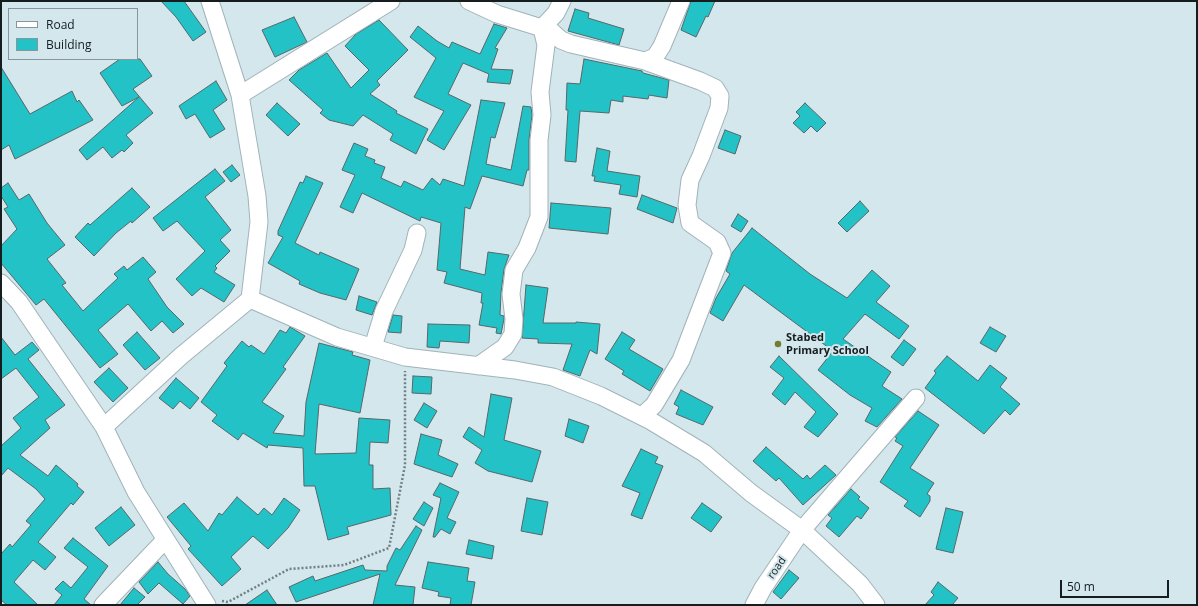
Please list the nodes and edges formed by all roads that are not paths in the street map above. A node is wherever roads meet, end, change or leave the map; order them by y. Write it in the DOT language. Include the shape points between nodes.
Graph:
graph roads {
  1 [pos="210,1"];
  2 [pos="391,1"];
  3 [pos="469,1"];
  4 [pos="562,1"];
  5 [pos="681,1"];
  6 [pos="542,28"];
  7 [pos="645,61"];
  8 [pos="240,95"];
  9 [pos="417,232"];
  10 [pos="1,283"];
  11 [pos="250,300"];
  12 [pos="373,347"];
  13 [pos="478,366"];
  14 [pos="916,398"];
  15 [pos="642,416"];
  16 [pos="104,426"];
  17 [pos="802,530"];
  18 [pos="165,540"];
  19 [pos="206,602"];
  20 [pos="103,605"];
  21 [pos="754,605"];
  22 [pos="876,605"];
  1 -- 8 [label="street"];
  2 -- 8 [label="street"];
  3 -- 6 [label="street" via="497,14"];
  4 -- 6 [label="street" via="556,13"];
  5 -- 7 [label="street" via="662,46 655,57"];
  6 -- 7 [label="street" via="550,30 561,40 571,44"];
  6 -- 13 [label="street" via="546,45 540,92 542,115 539,217 527,248 514,270 511,294 513,334 506,347"];
  7 -- 15 [label="street" via="700,81 715,88 720,96 719,108 690,180 686,205 690,223 717,242 722,253 681,360 654,406"];
  8 -- 11 [label="street" via="259,222"];
  9 -- 12 [label="street" via="413,250 384,311"];
  10 -- 16 [label="street" via="19,302"];
  11 -- 12 [label="street" via="338,337"];
  11 -- 16 [label="street" via="181,356"];
  12 -- 13 [label="street" via="405,356"];
  13 -- 15 [label="street" via="553,378 601,396"];
  14 -- 17 [label="street, road"];
  15 -- 17 [label="street" via="704,453 751,493"];
  16 -- 18 [label="street" via="136,492"];
  17 -- 21 [label="street, road"];
  17 -- 22 [label="street" via="860,584"];
  18 -- 19 [label="street"];
  18 -- 20 [label="street"];
}
